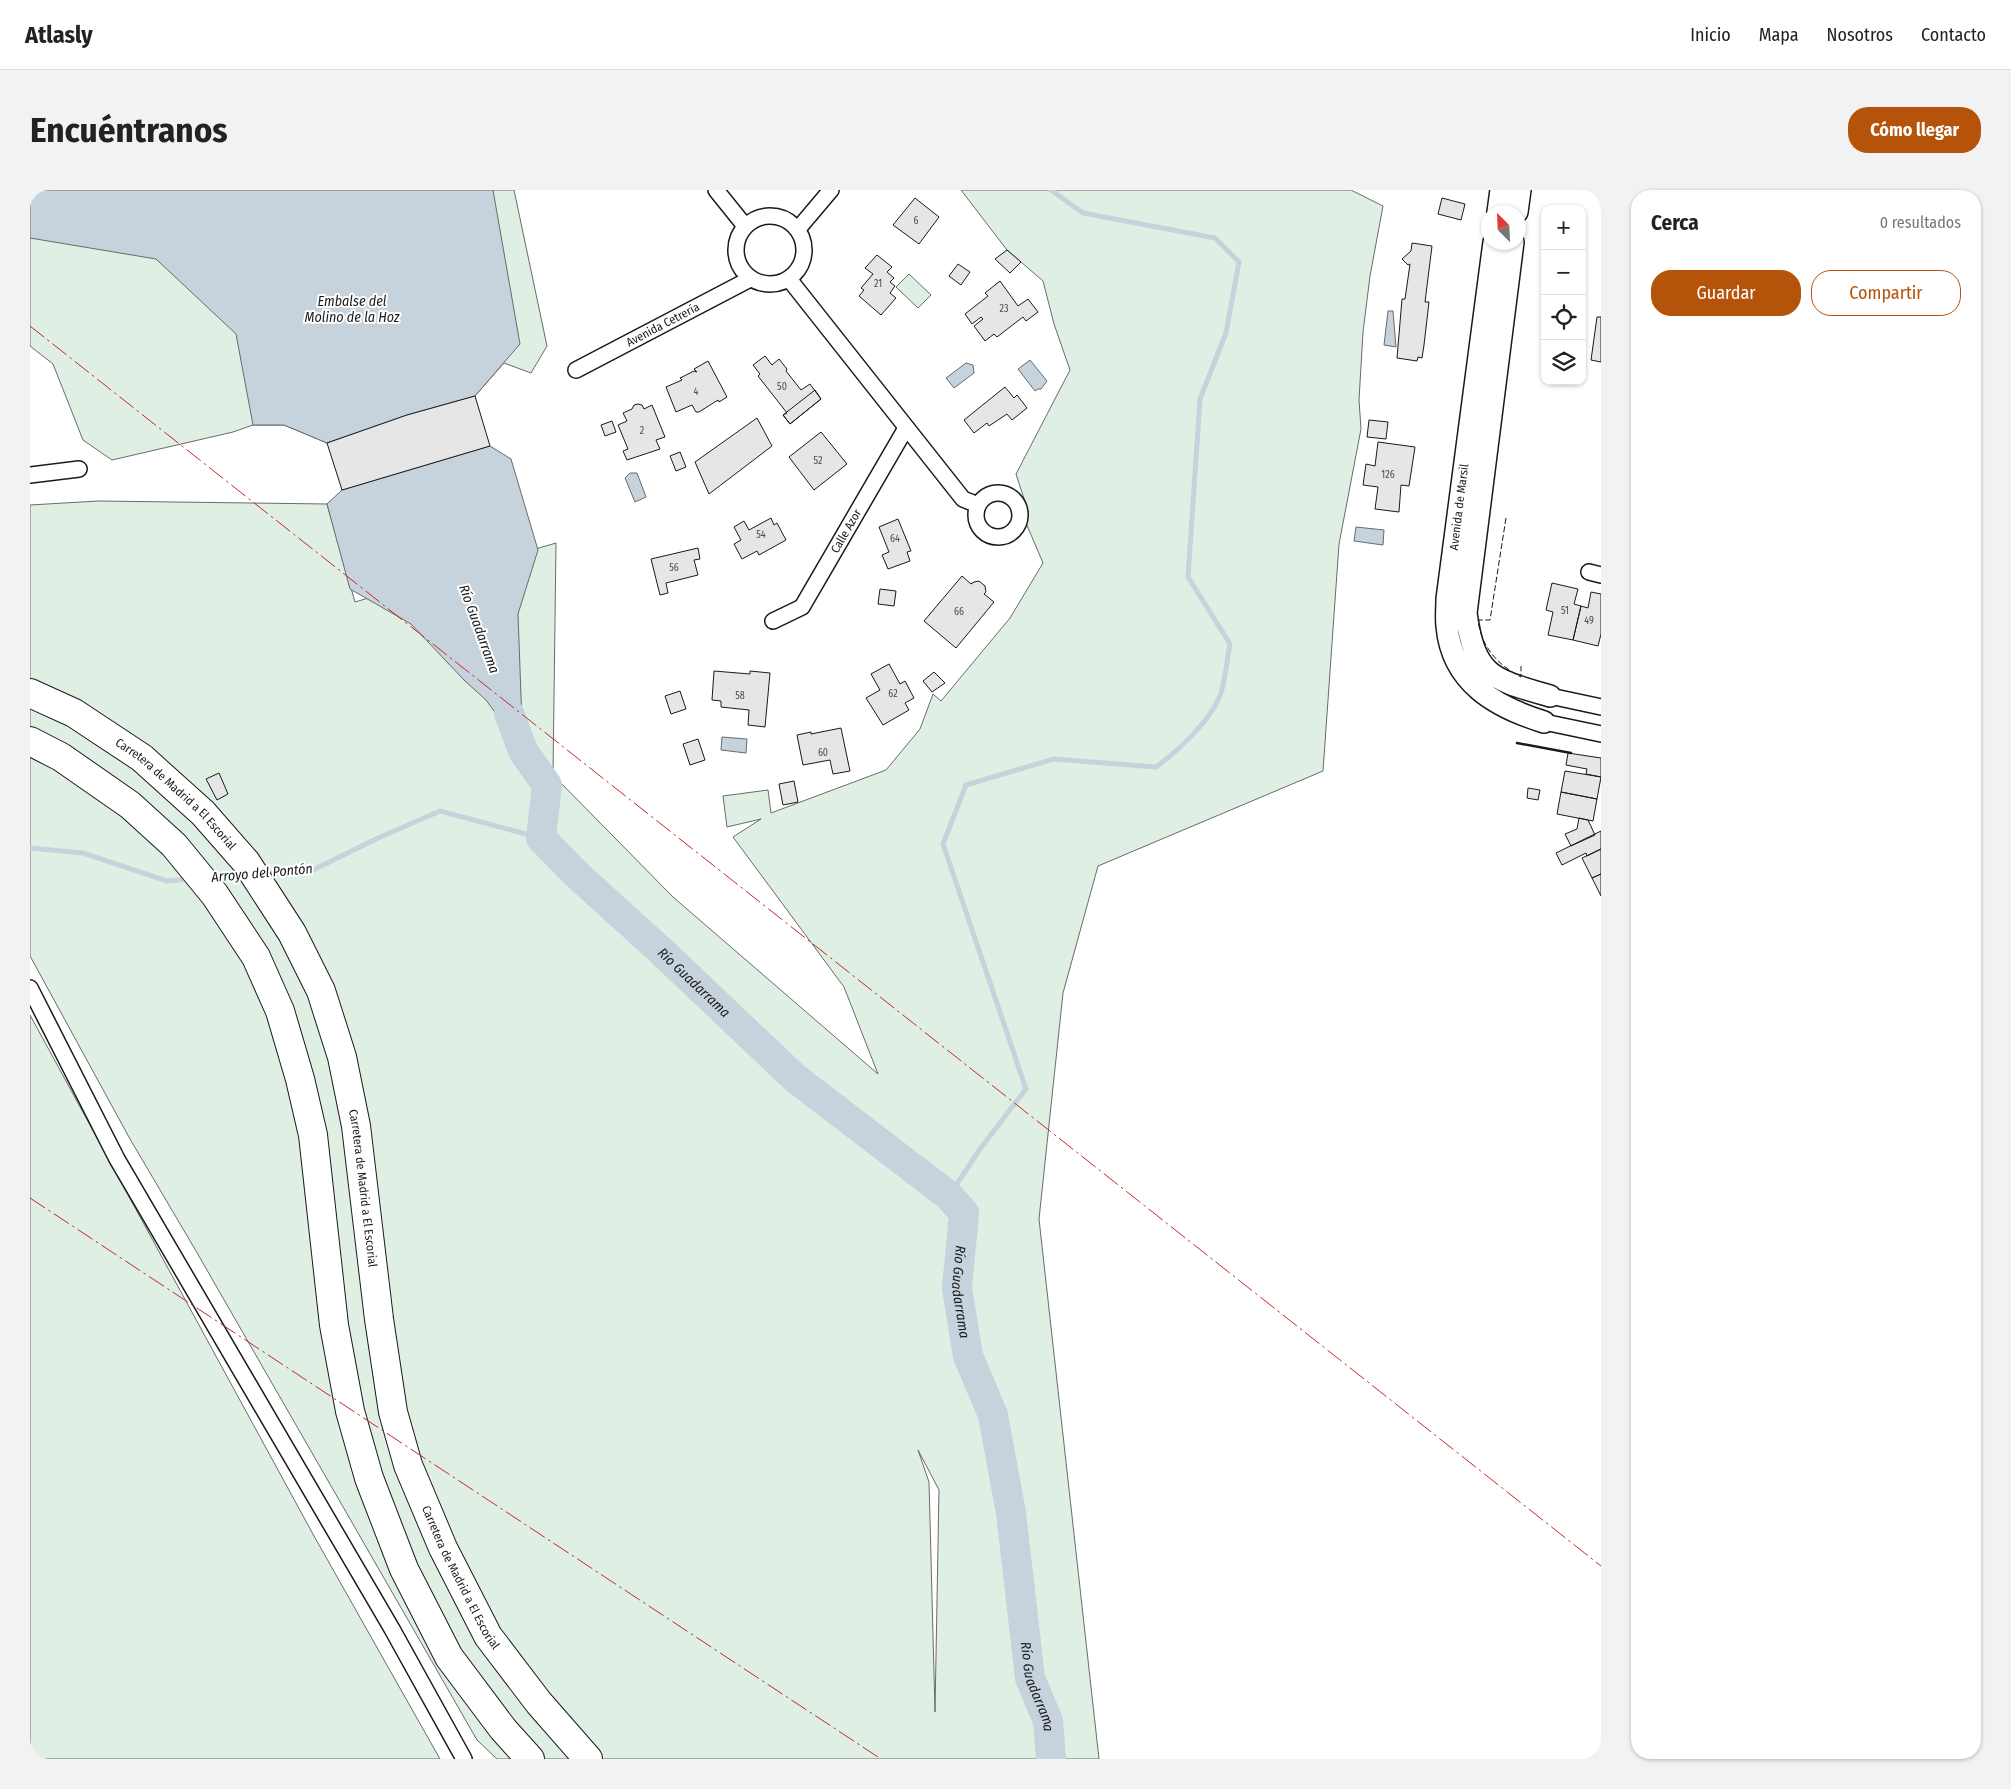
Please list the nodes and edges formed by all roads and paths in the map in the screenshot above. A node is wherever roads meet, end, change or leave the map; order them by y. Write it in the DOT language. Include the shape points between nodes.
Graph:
graph roads {
  1 [pos="716,190"];
  2 [pos="831,190"];
  3 [pos="1501,190"];
  4 [pos="1520,190"];
  5 [pos="1499,205"];
  6 [pos="1518,205"];
  7 [pos="745,226"];
  8 [pos="798,229"];
  9 [pos="1493,250"];
  10 [pos="1512,250"];
  11 [pos="750,279"];
  12 [pos="789,280"];
  13 [pos="576,370"];
  14 [pos="906,428"];
  15 [pos="79,469"];
  16 [pos="30,475"];
  17 [pos="978,505"];
  18 [pos="773,621"];
  19 [pos="30,676"];
  20 [pos="30,693"];
  21 [pos="1550,696"];
  22 [pos="1601,708"];
  23 [pos="1544,722"];
  24 [pos="1601,734"];
  25 [pos="30,741"];
  26 [pos="142,758"];
  27 [pos="30,988"];
  28 [pos="464,1759"];
  29 [pos="530,1759"];
  30 [pos="588,1759"];
  1 -- 7 [label="street"];
  2 -- 8 [label="street"];
  3 -- 5 [label="street"];
  4 -- 6 [label="street"];
  7 -- 8 [label="street" via="757,218 772,216 787,220"];
  7 -- 11 [label="street" via="737,239 736,254 740,268"];
  8 -- 12 [label="street" via="804,242 804,256 799,270"];
  9 -- 23 [label="street, Avenida de Marsil" via="1447,599 1447,627 1452,651 1464,675 1481,693 1516,713"];
  10 -- 21 [label="street, Avenida de Marsil" via="1466,613 1476,657 1487,672 1510,684"];
  11 -- 12 [label="street" via="776,285"];
  11 -- 13 [label="street, Avenida Cetrería"];
  12 -- 14 [label="street"];
  14 -- 17 [label="street" via="963,499"];
  14 -- 18 [label="street, Calle Azor" via="802,607"];
  15 -- 16 [label="street"];
  19 -- 26 [label="highway" via="44,681 106,719"];
  20 -- 26 [label="highway, Carretera de Madrid a El Escorial" via="74,713"];
  21 -- 22 [label="street"];
  23 -- 24 [label="street"];
  25 -- 29 [label="highway" via="62,757 130,805 174,845 215,895 256,958 280,1011 313,1134 334,1326 350,1411 369,1478 404,1569 449,1657"];
  26 -- 30 [label="highway, Carretera de Madrid a El Escorial" via="203,813 246,862 292,933 321,991 342,1057 356,1126 392,1412 408,1465 443,1548 488,1636 539,1703"];
  27 -- 28 [label="street" via="117,1159 392,1629"];
}
